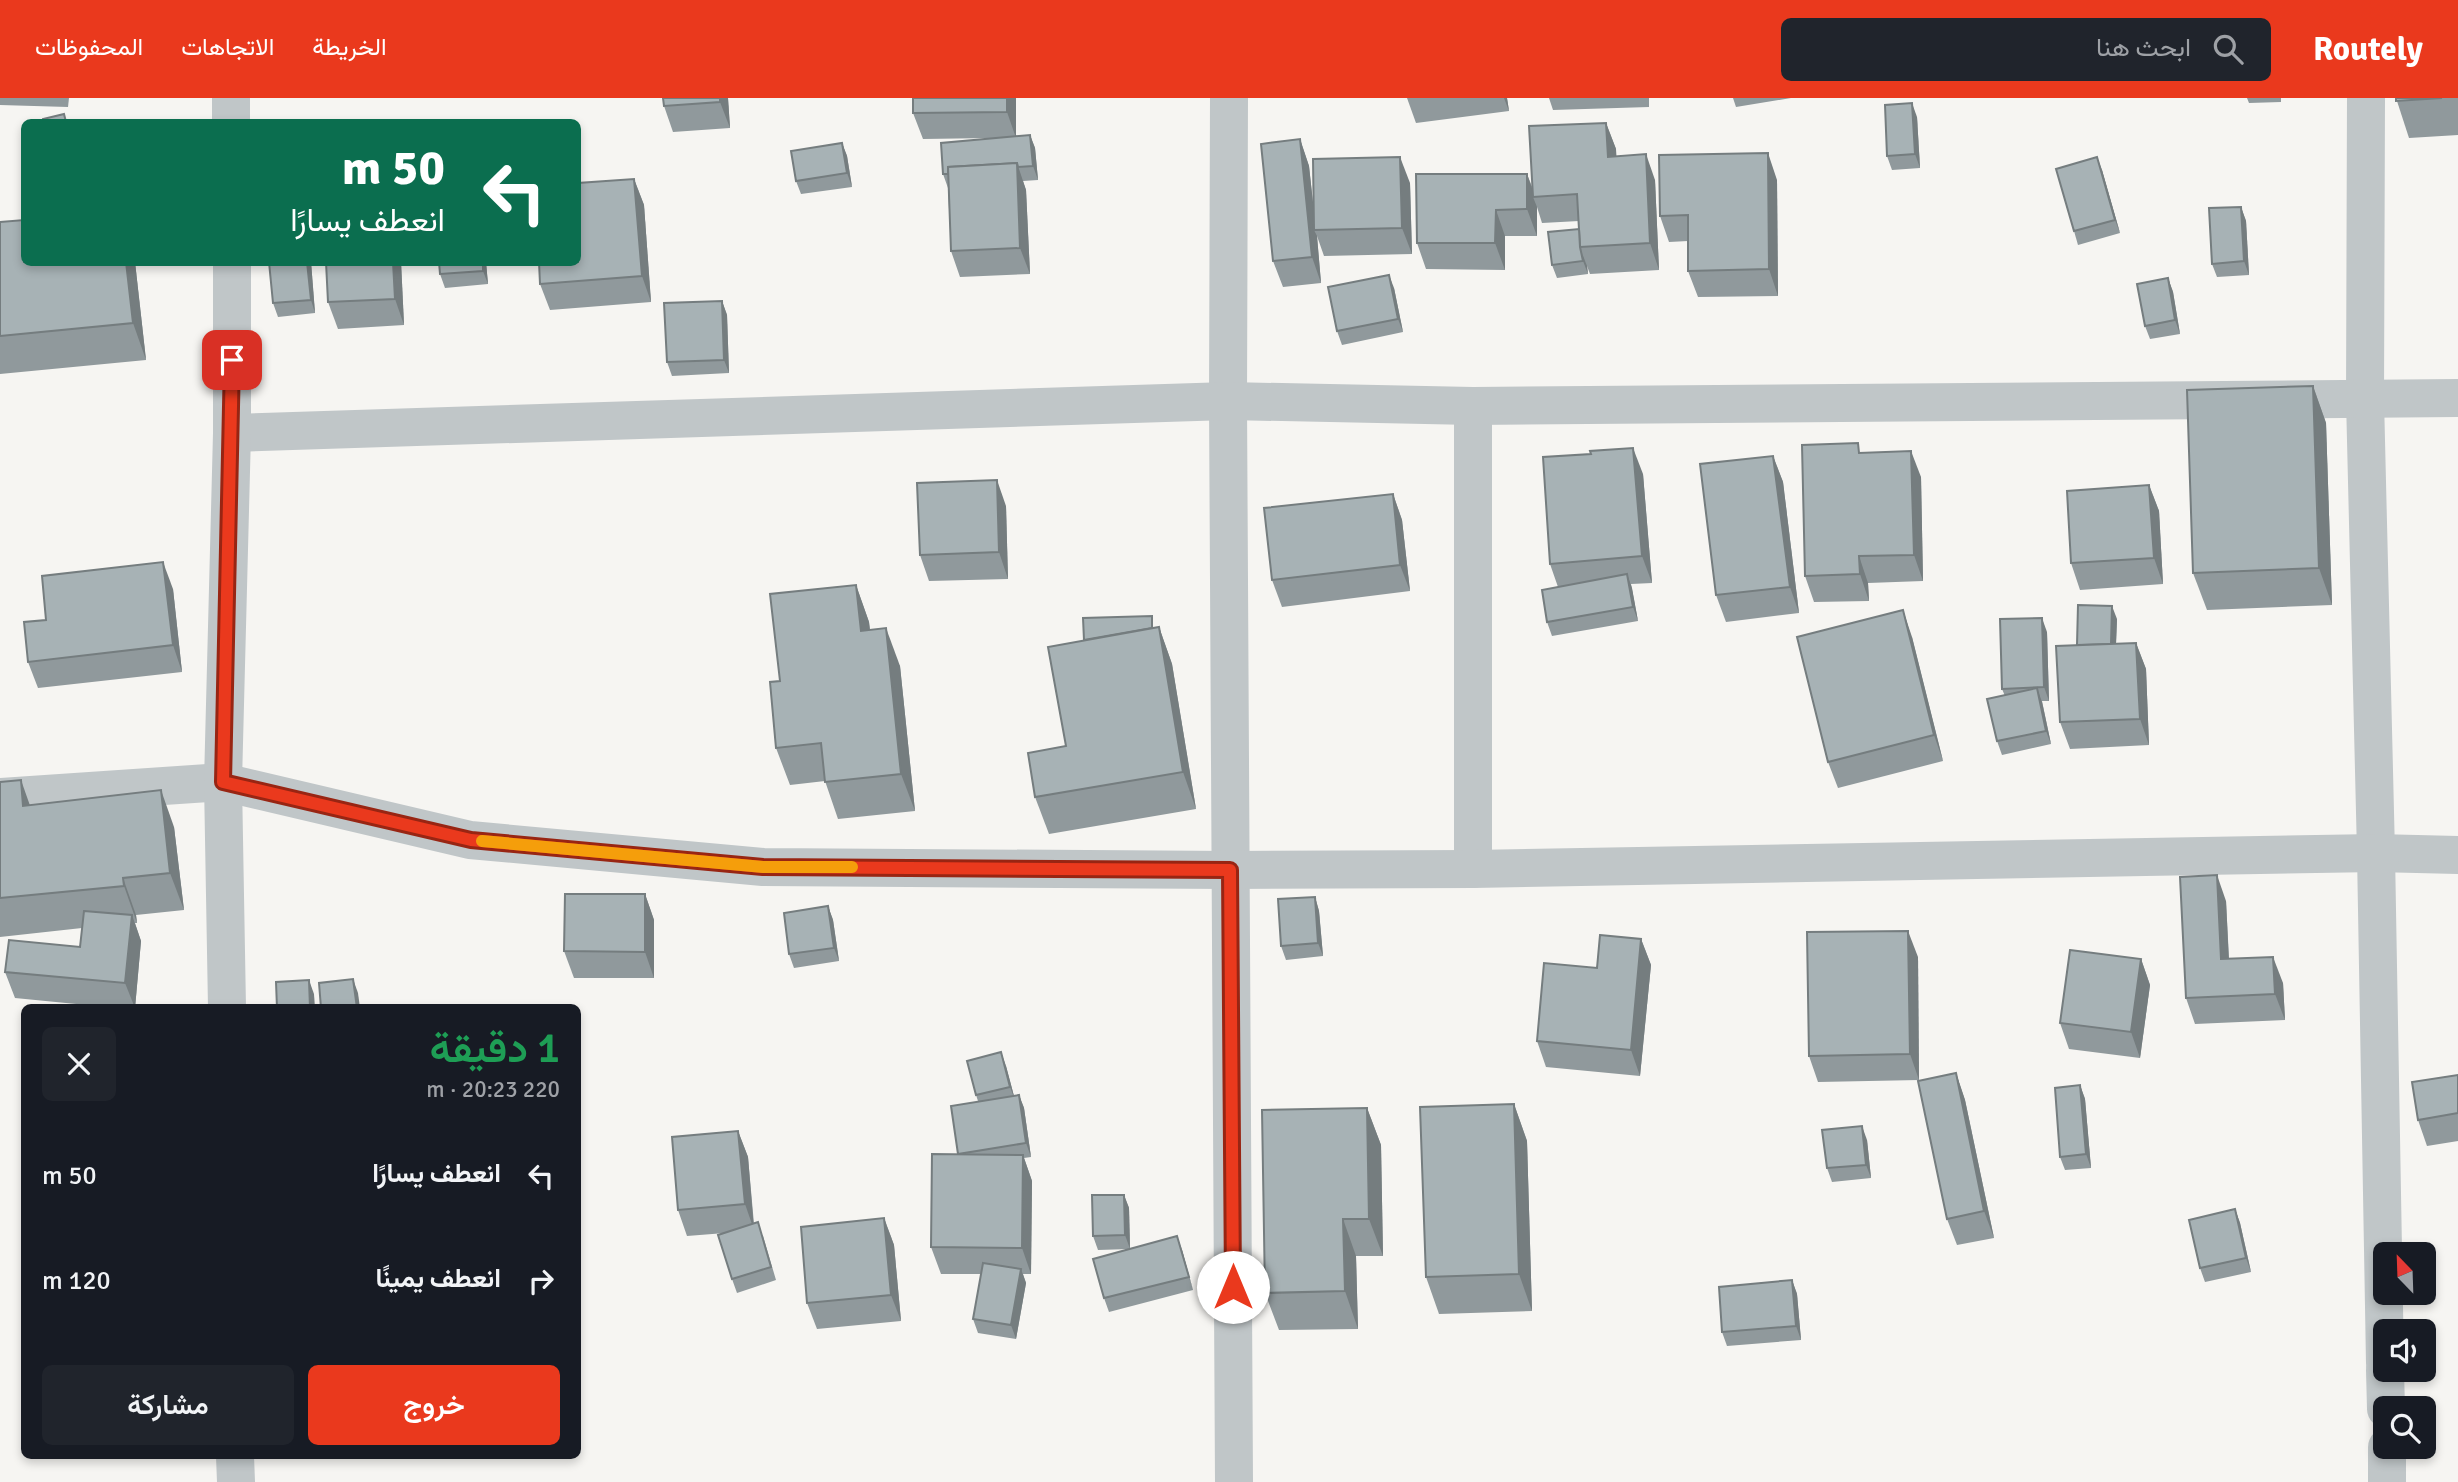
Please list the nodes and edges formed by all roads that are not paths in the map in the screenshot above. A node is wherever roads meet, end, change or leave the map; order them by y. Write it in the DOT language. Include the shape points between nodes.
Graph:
graph roads {
  1 [pos="231,98"];
  2 [pos="1229,98"];
  3 [pos="2366,98"];
  4 [pos="232,119"];
  5 [pos="232,266"];
  6 [pos="2458,398"];
  7 [pos="2365,399"];
  8 [pos="1228,401"];
  9 [pos="1473,406"];
  10 [pos="232,433"];
  11 [pos="223,782"];
  12 [pos="0,797"];
  13 [pos="2376,853"];
  14 [pos="2458,855"];
  15 [pos="1473,869"];
  16 [pos="1230,870"];
  17 [pos="227,1004"];
  18 [pos="2384,1319"];
  19 [pos="235,1459"];
  20 [pos="2387,1459"];
  21 [pos="236,1482"];
  22 [pos="1234,1482"];
  23 [pos="2387,1482"];
  1 -- 4 [label="street"];
  2 -- 8 [label="street"];
  3 -- 7 [label="street"];
  5 -- 10 [label="street"];
  6 -- 7 [label="street"];
  7 -- 9 [label="street"];
  7 -- 13 [label="street"];
  8 -- 9 [label="street"];
  8 -- 10 [label="street"];
  8 -- 16 [label="street"];
  9 -- 15 [label="street"];
  10 -- 11 [label="street"];
  11 -- 12 [label="street"];
  11 -- 16 [label="street" via="471,840 763,867"];
  11 -- 17 [label="street"];
  13 -- 14 [label="street"];
  13 -- 15 [label="street"];
  13 -- 18 [label="street"];
  15 -- 16 [label="street"];
  16 -- 22 [label="street"];
  19 -- 21 [label="street"];
  20 -- 23 [label="street"];
}
